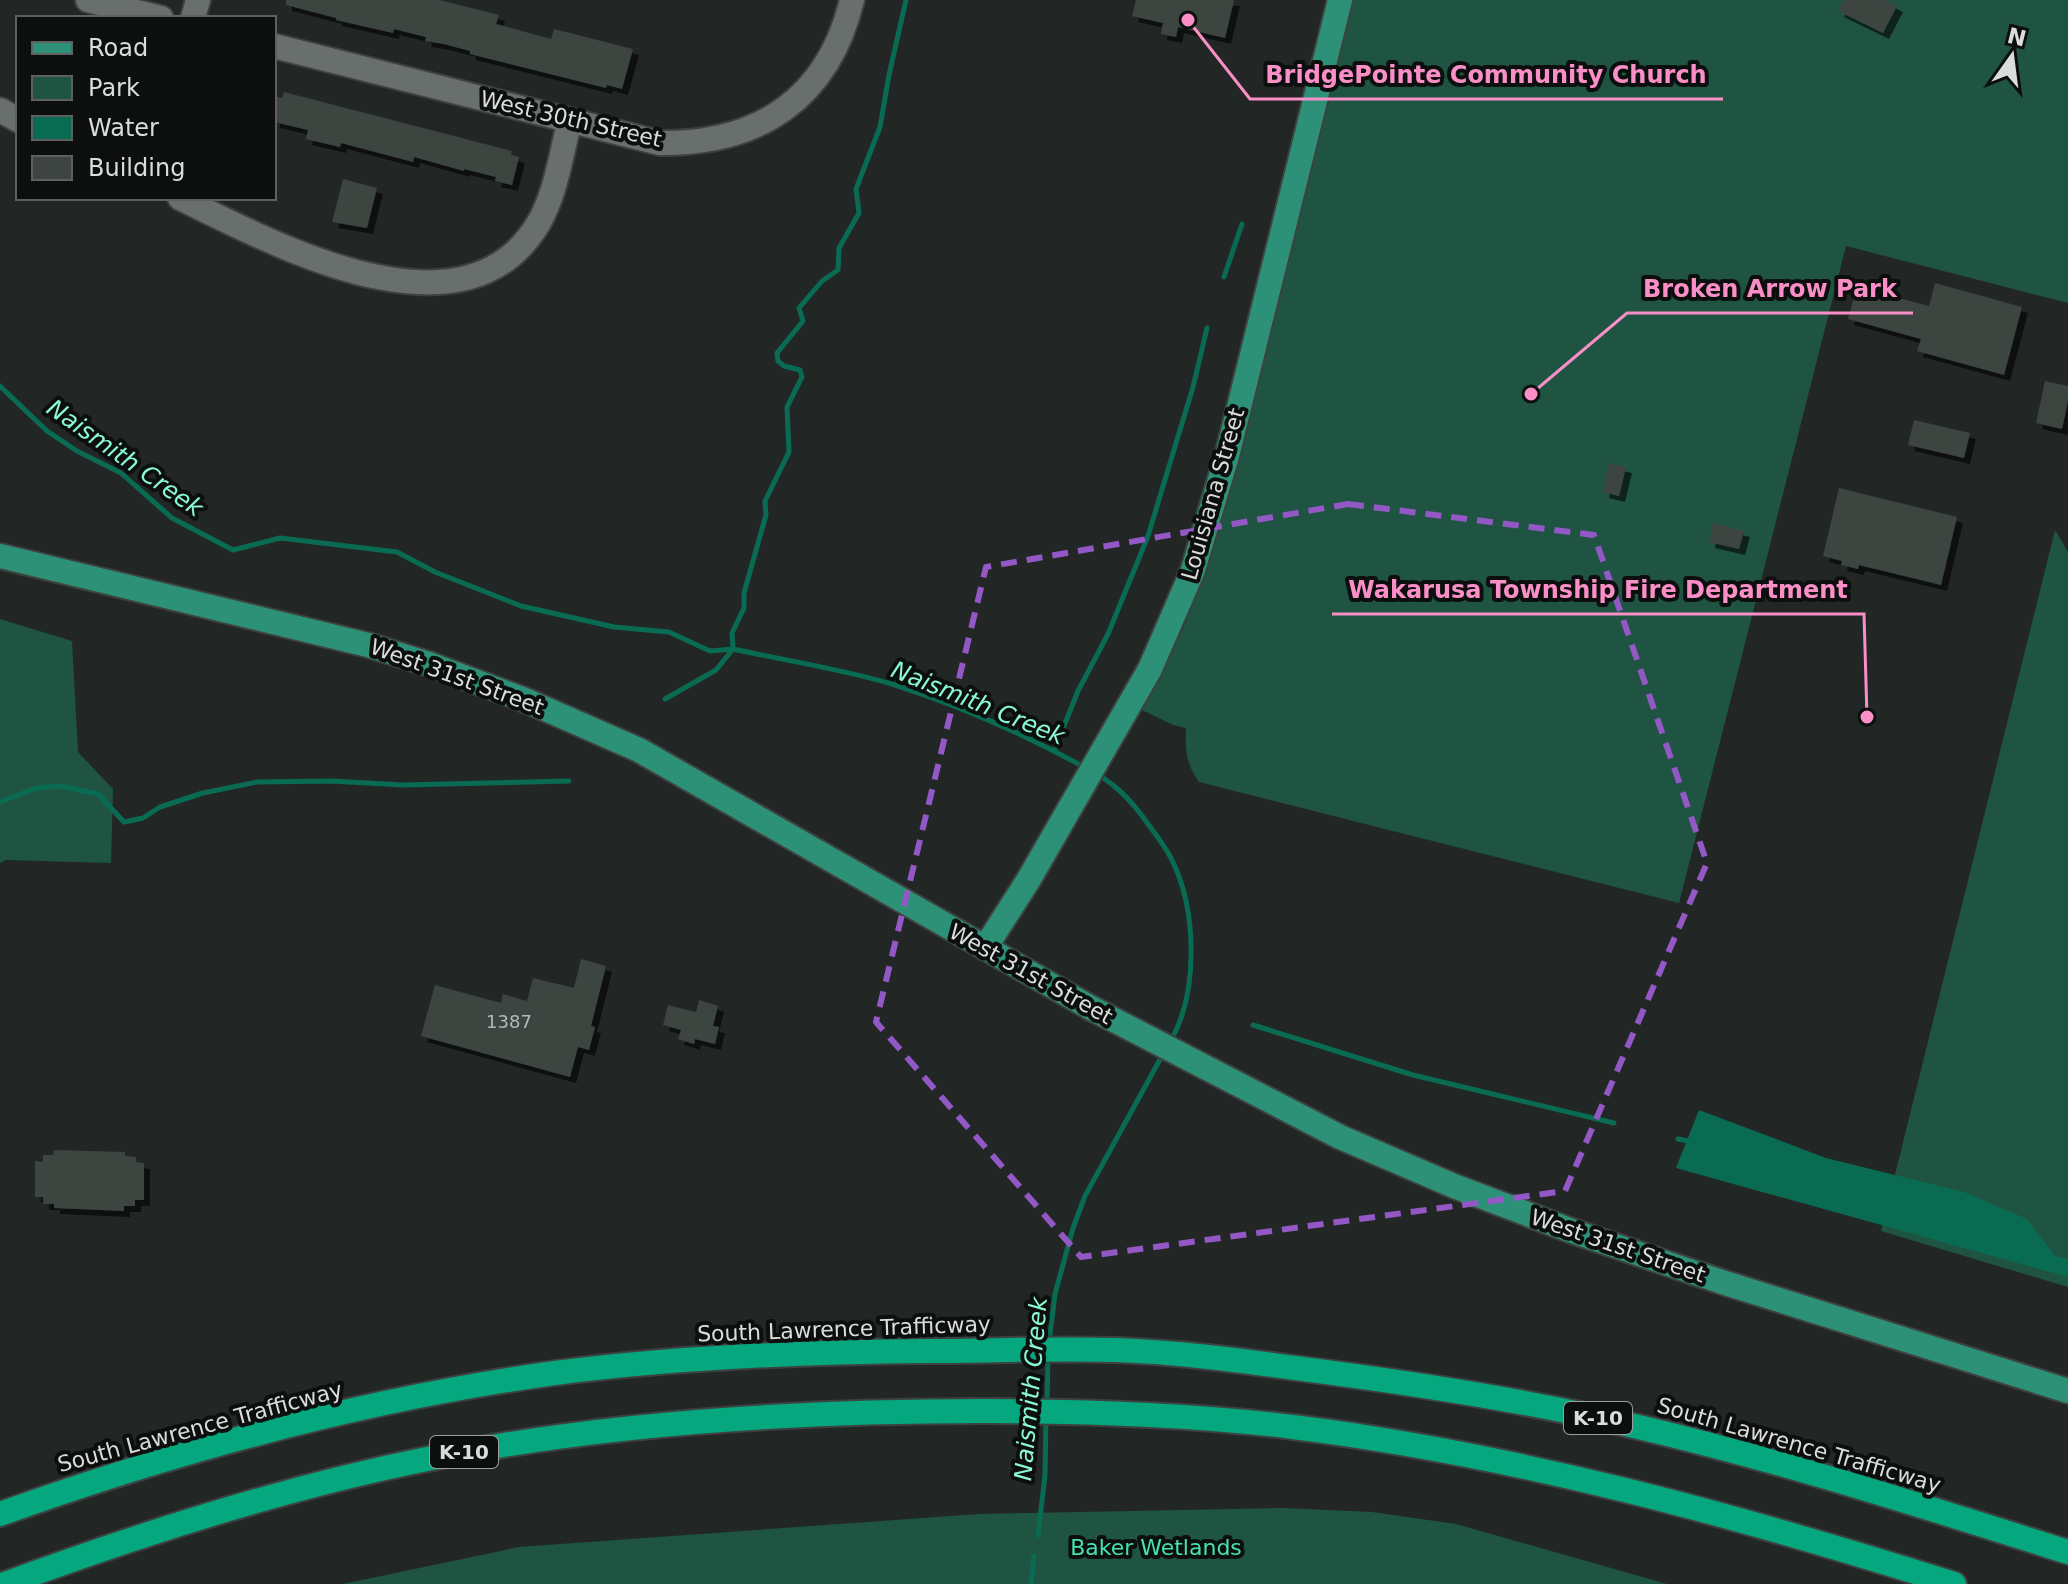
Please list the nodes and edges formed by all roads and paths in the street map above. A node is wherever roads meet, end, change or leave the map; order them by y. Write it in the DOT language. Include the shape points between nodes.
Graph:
graph roads {
  1 [pos="88,0"];
  2 [pos="852,0"];
  3 [pos="1340,0"];
  4 [pos="153,16"];
  5 [pos="276,46"];
  6 [pos="570,120"];
  7 [pos="184,200"];
  8 [pos="0,556"];
  9 [pos="985,948"];
  10 [pos="2068,1391"];
  11 [pos="0,1514"];
  12 [pos="2068,1552"];
  13 [pos="5,1584"];
  14 [pos="1954,1584"];
  1 -- 4 [label="street"];
  2 -- 6 [label="street, West 30th Street" via="841,37 819,74 789,106 744,131 715,140 660,143"];
  3 -- 9 [label="main road, Louisiana Street" via="1207,529 1165,639"];
  5 -- 6 [label="street, West 30th Street"];
  6 -- 7 [label="street" via="539,223 507,259 462,280 416,283 321,261"];
  8 -- 9 [label="main road, West 31st Street" via="356,642 525,700 662,762"];
  9 -- 10 [label="main road, West 31st Street" via="1353,1143 1520,1213"];
  11 -- 12 [label="highway, South Lawrence Trafficway / K-10" via="246,1438 488,1384 686,1359 1115,1350 1370,1378 1583,1415 1794,1467"];
  13 -- 14 [label="highway, K-10" via="232,1507 439,1457 653,1427 939,1411 1103,1412 1296,1427 1491,1461 1737,1518"];
}
